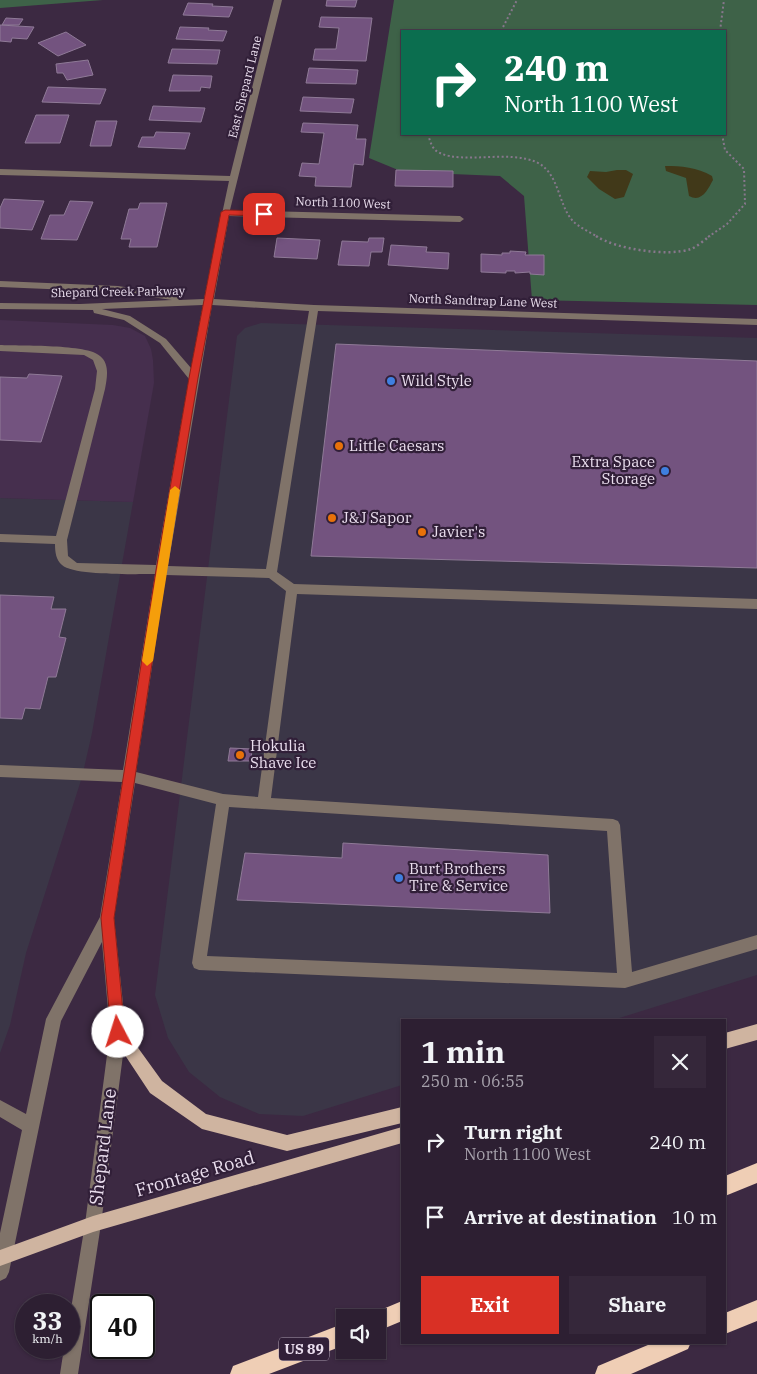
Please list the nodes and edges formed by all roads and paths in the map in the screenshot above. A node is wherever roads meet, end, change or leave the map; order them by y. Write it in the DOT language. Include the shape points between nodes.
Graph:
graph roads {
  1 [pos="278,0"];
  2 [pos="517,0"];
  3 [pos="724,0"];
  4 [pos="502,30"];
  5 [pos="720,30"];
  6 [pos="428,135"];
  7 [pos="722,135"];
  8 [pos="0,172"];
  9 [pos="233,179"];
  10 [pos="225,212"];
  11 [pos="460,219"];
  12 [pos="0,284"];
  13 [pos="208,302"];
  14 [pos="0,306"];
  15 [pos="80,307"];
  16 [pos="314,308"];
  17 [pos="757,322"];
  18 [pos="0,348"];
  19 [pos="194,378"];
  20 [pos="0,538"];
  21 [pos="61,540"];
  22 [pos="161,570"];
  23 [pos="271,574"];
  24 [pos="292,589"];
  25 [pos="757,604"];
  26 [pos="0,771"];
  27 [pos="130,776"];
  28 [pos="223,800"];
  29 [pos="264,804"];
  30 [pos="107,918"];
  31 [pos="757,942"];
  32 [pos="625,981"];
  33 [pos="757,1031"];
  34 [pos="118,1032"];
  35 [pos="726,1040"];
  36 [pos="0,1108"];
  37 [pos="401,1115"];
  38 [pos="31,1126"];
  39 [pos="401,1135"];
  40 [pos="757,1173"];
  41 [pos="726,1186"];
  42 [pos="93,1224"];
  43 [pos="1,1262"];
  44 [pos="757,1310"];
  45 [pos="401,1311"];
  46 [pos="386,1318"];
  47 [pos="726,1324"];
  48 [pos="336,1337"];
  49 [pos="676,1344"];
  50 [pos="68,1374"];
  51 [pos="241,1374"];
  52 [pos="606,1374"];
  1 -- 9 [label="street, East Shepard Lane"];
  2 -- 4 [label="path"];
  3 -- 5 [label="path"];
  6 -- 7 [label="path" via="431,145 439,153 511,157 536,162 549,172 572,220 604,241 630,248 669,252 691,249 727,224 745,204 744,169 725,150"];
  8 -- 9 [label="street"];
  9 -- 10 [label="street, East Shepard Lane"];
  10 -- 11 [label="street, North 1100 West"];
  10 -- 13 [label="street, Shepard Lane"];
  12 -- 13 [label="street, Shepard Creek Parkway" via="118,289"];
  13 -- 15 [label="street, Shepard Creek Parkway"];
  13 -- 16 [label="street, North Sandtrap Lane West"];
  13 -- 19 [label="street, Shepard Lane"];
  14 -- 15 [label="street, Shepard Creek Parkway"];
  15 -- 19 [label="street" via="127,318 163,341"];
  16 -- 17 [label="street, North Sandtrap Lane West"];
  16 -- 23 [label="street"];
  18 -- 21 [label="street" via="85,352 96,356 102,363 100,389"];
  19 -- 22 [label="street, Shepard Lane"];
  20 -- 21 [label="street"];
  21 -- 22 [label="street" via="62,558 72,566"];
  22 -- 23 [label="street"];
  22 -- 27 [label="street, Shepard Lane"];
  23 -- 24 [label="street"];
  24 -- 25 [label="street"];
  24 -- 29 [label="street"];
  26 -- 27 [label="street"];
  27 -- 28 [label="street"];
  27 -- 30 [label="street, Shepard Lane"];
  28 -- 29 [label="street"];
  28 -- 32 [label="street" via="200,963"];
  29 -- 32 [label="street" via="613,824"];
  30 -- 34 [label="street, Shepard Lane"];
  30 -- 38 [label="street, Shepard Lane" via="54,1018"];
  31 -- 32 [label="street"];
  33 -- 35 [label="main road"];
  34 -- 37 [label="main road" via="156,1087 202,1121 288,1143"];
  34 -- 42 [label="street, Shepard Lane"];
  36 -- 38 [label="street"];
  38 -- 43 [label="street, Shepard Lane"];
  39 -- 42 [label="main road, Frontage Road"];
  40 -- 41 [label="highway"];
  42 -- 43 [label="main road, Frontage Road"];
  42 -- 50 [label="street, Shepard Lane"];
  44 -- 47 [label="highway"];
  45 -- 46 [label="highway"];
  48 -- 51 [label="highway, US 89"];
  49 -- 52 [label="highway"];
}
